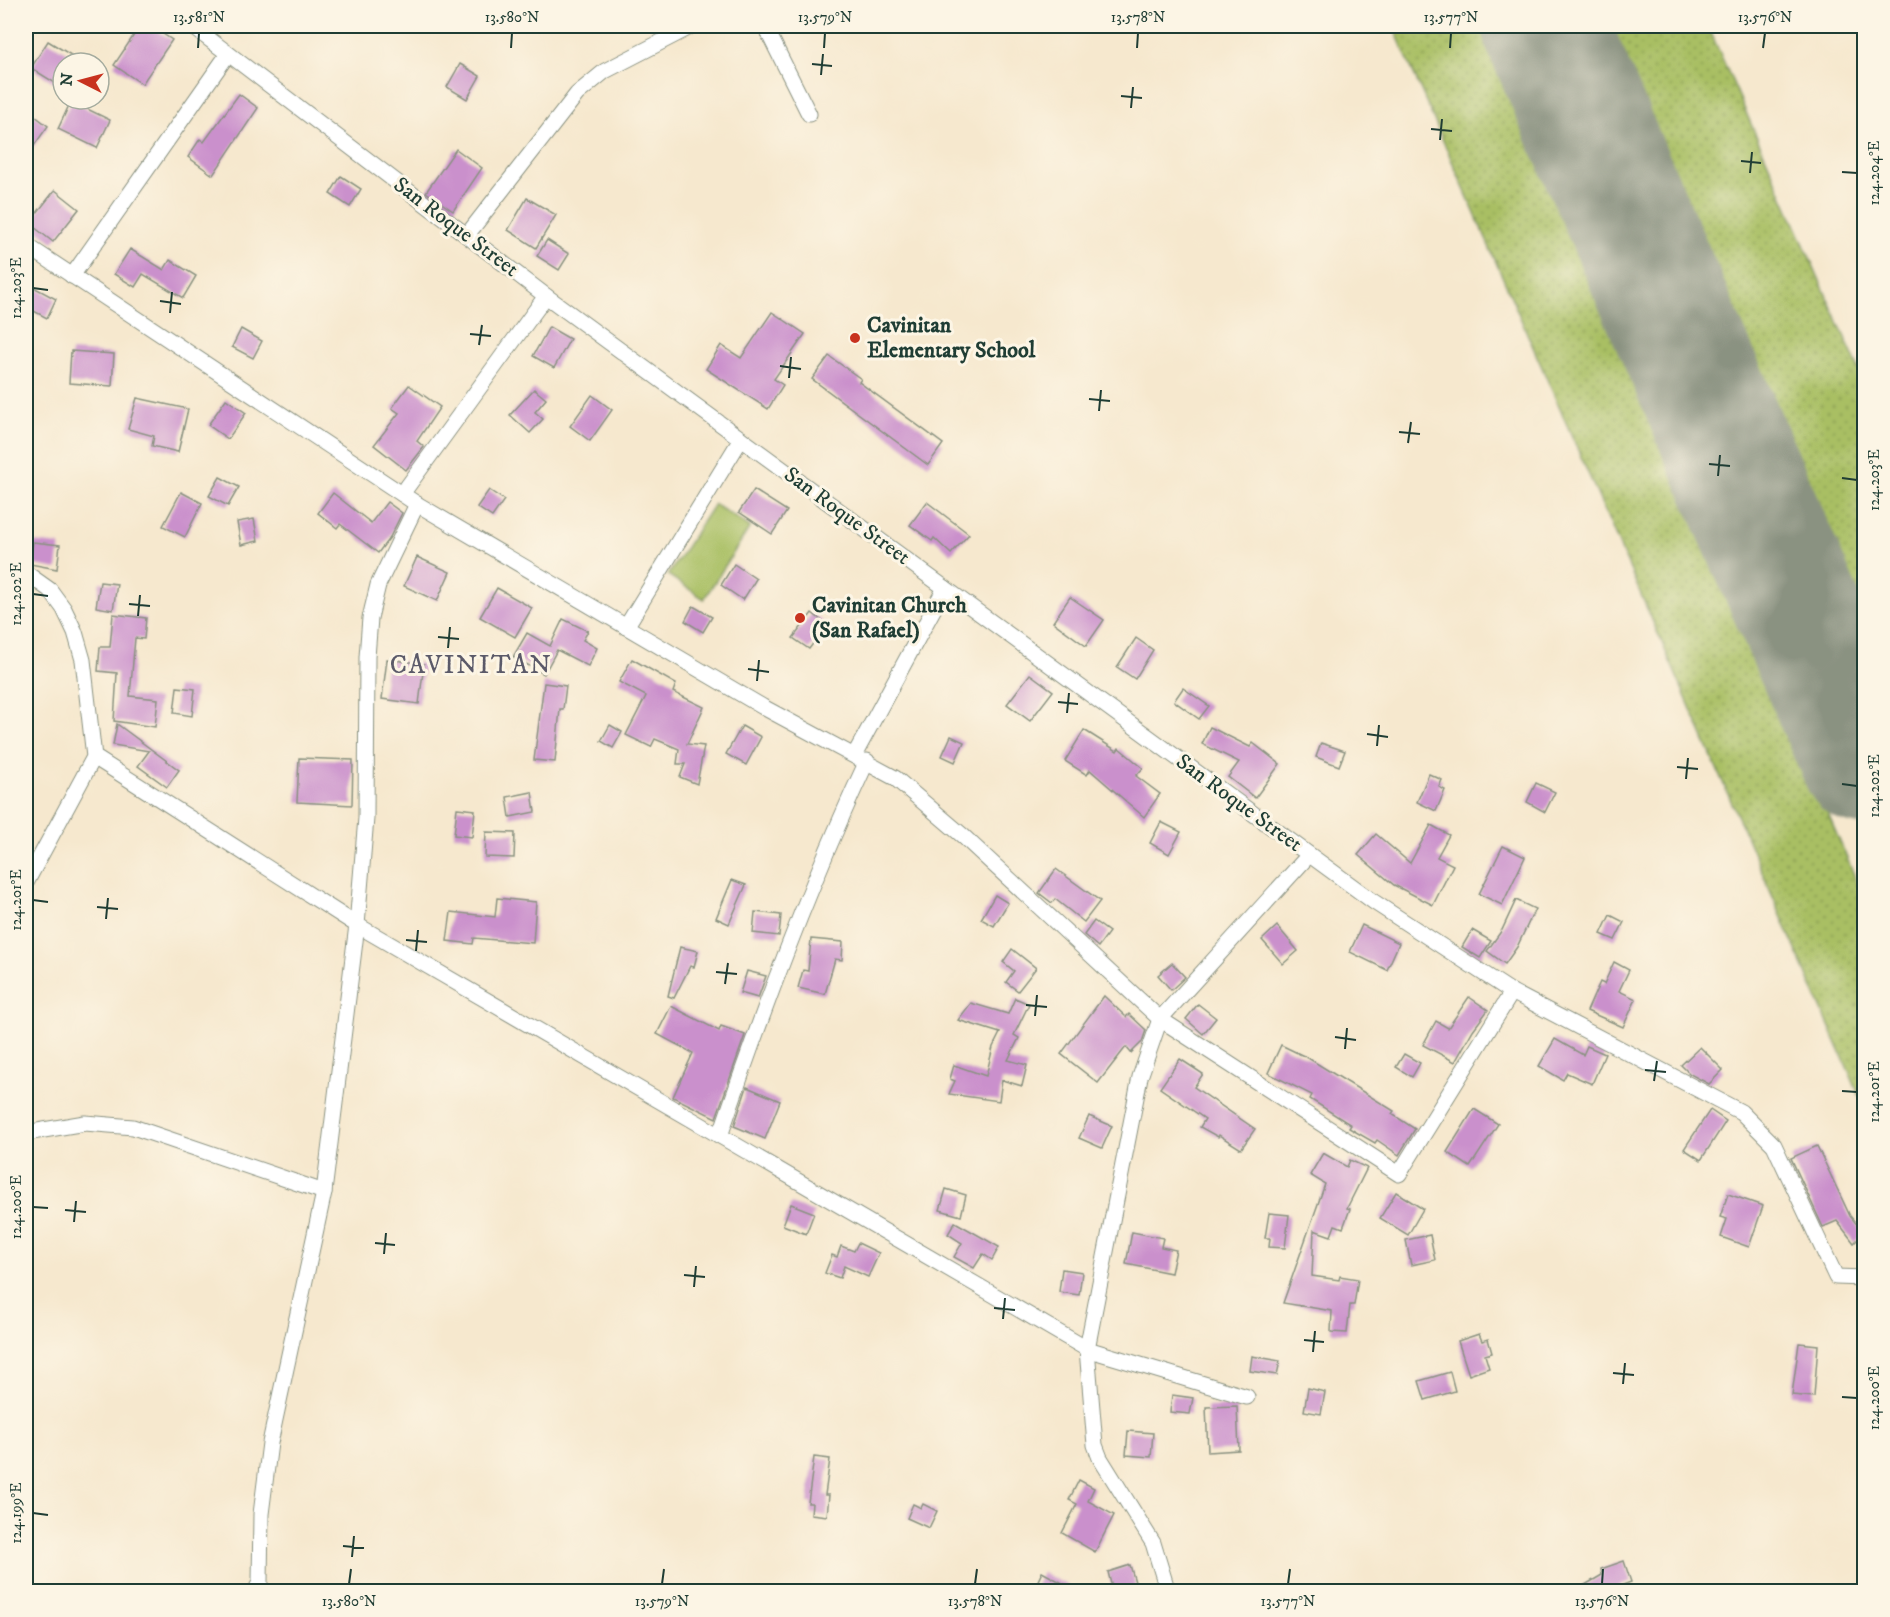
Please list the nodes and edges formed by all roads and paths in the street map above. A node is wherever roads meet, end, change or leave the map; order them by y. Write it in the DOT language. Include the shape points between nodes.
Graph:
graph roads {
  1 [pos="192,26"];
  2 [pos="692,26"];
  3 [pos="765,26"];
  4 [pos="228,54"];
  5 [pos="809,114"];
  6 [pos="467,235"];
  7 [pos="26,245"];
  8 [pos="72,276"];
  9 [pos="546,296"];
  10 [pos="741,439"];
  11 [pos="402,494"];
  12 [pos="417,504"];
  13 [pos="26,573"];
  14 [pos="945,588"];
  15 [pos="626,627"];
  16 [pos="94,757"];
  17 [pos="861,757"];
  18 [pos="1309,855"];
  19 [pos="26,883"];
  20 [pos="357,925"];
  21 [pos="1512,993"];
  22 [pos="1160,1019"];
  23 [pos="26,1133"];
  24 [pos="720,1137"];
  25 [pos="324,1192"];
  26 [pos="1864,1278"];
  27 [pos="1087,1349"];
  28 [pos="1247,1396"];
  29 [pos="255,1592"];
  30 [pos="1168,1592"];
  1 -- 4 [label="street, San Roque Street"];
  2 -- 6 [label="street" via="605,71 577,94"];
  3 -- 5 [label="street"];
  4 -- 6 [label="street, San Roque Street"];
  4 -- 8 [label="street"];
  6 -- 9 [label="street, San Roque Street"];
  7 -- 8 [label="street"];
  8 -- 11 [label="street"];
  9 -- 10 [label="street, San Roque Street"];
  9 -- 11 [label="street"];
  10 -- 14 [label="street, San Roque Street"];
  10 -- 15 [label="street"];
  11 -- 12 [label="street"];
  12 -- 15 [label="street"];
  12 -- 20 [label="street" via="378,585 370,618 366,818"];
  13 -- 16 [label="street" via="50,590 75,632 83,660"];
  14 -- 17 [label="street"];
  14 -- 18 [label="street, San Roque Street"];
  15 -- 17 [label="street" via="763,707"];
  16 -- 19 [label="street"];
  16 -- 20 [label="street"];
  17 -- 22 [label="street" via="914,792"];
  17 -- 24 [label="street" via="759,1022"];
  18 -- 21 [label="street, San Roque Street"];
  18 -- 22 [label="street"];
  20 -- 24 [label="street"];
  20 -- 25 [label="street"];
  21 -- 22 [label="street" via="1399,1174"];
  21 -- 26 [label="street, San Roque Street" via="1741,1112 1774,1145 1836,1277"];
  22 -- 27 [label="street" via="1140,1077"];
  23 -- 25 [label="street" via="85,1123 133,1127"];
  24 -- 27 [label="street"];
  25 -- 29 [label="street" via="270,1443 261,1514 260,1581"];
  27 -- 28 [label="street"];
  27 -- 30 [label="street" via="1095,1445 1153,1543"];
}
